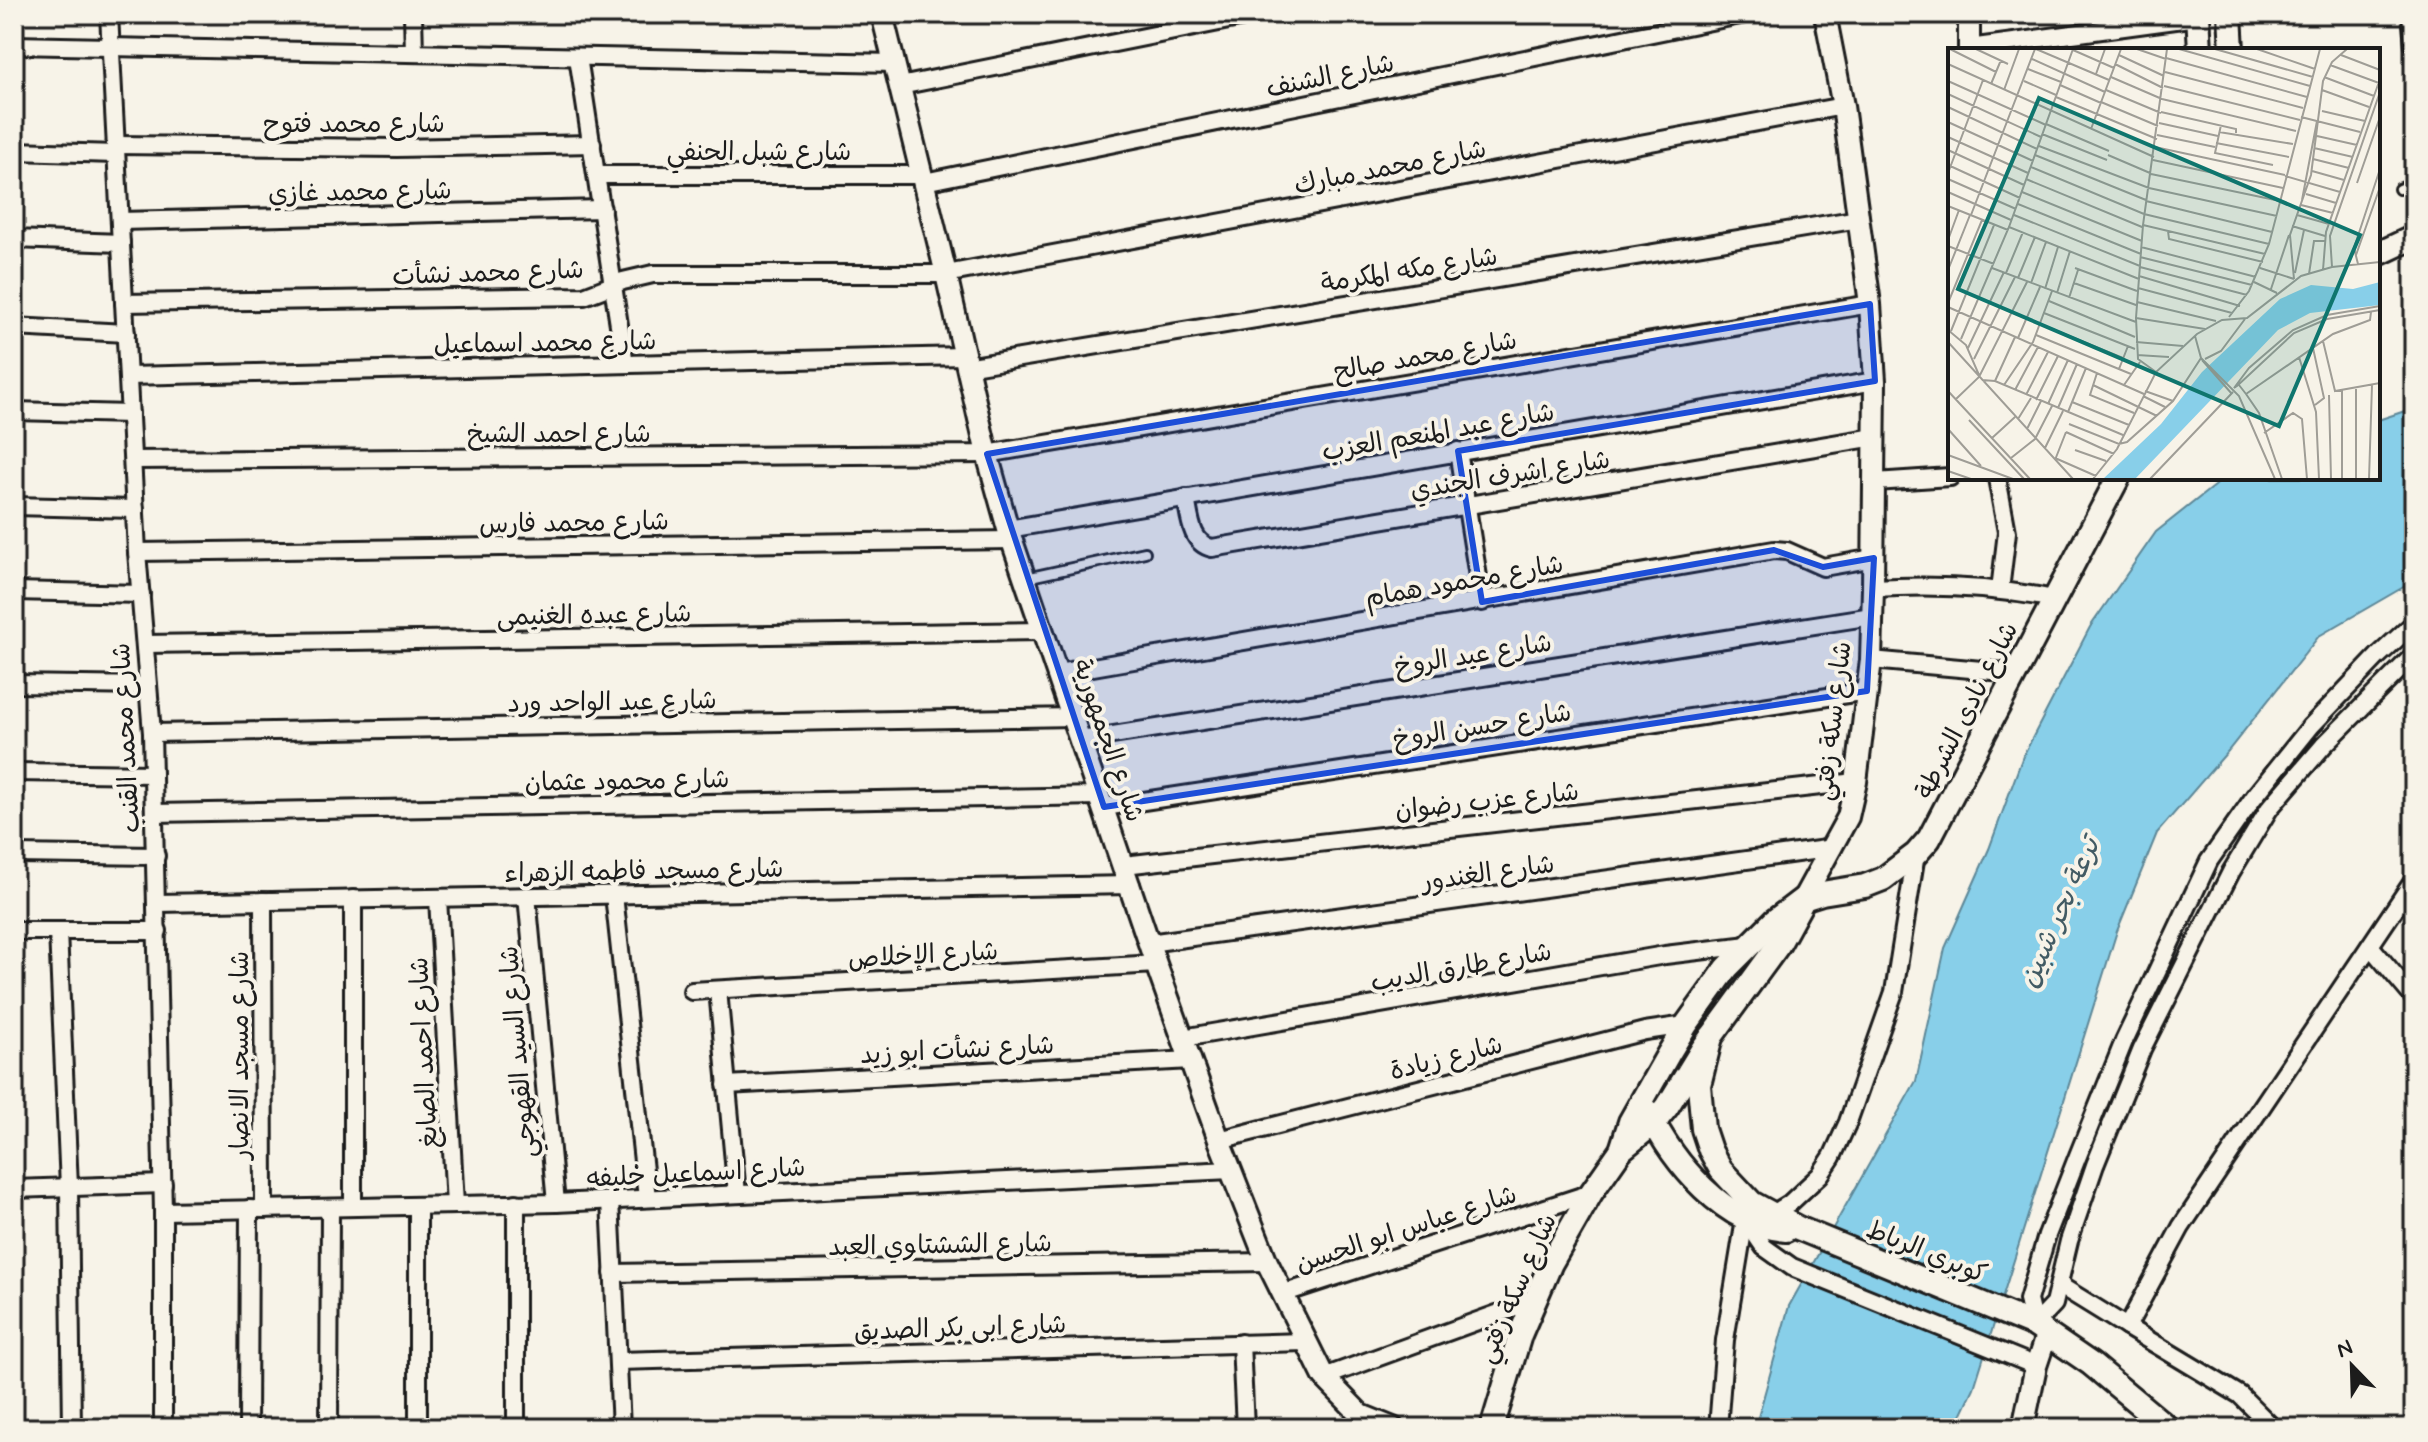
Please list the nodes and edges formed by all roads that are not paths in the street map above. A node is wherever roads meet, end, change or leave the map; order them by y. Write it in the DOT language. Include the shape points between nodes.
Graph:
graph roads {
  1 [pos="109,14"];
  2 [pos="413,14"];
  3 [pos="882,14"];
  4 [pos="1259,14"];
  5 [pos="1745,14"];
  6 [pos="1825,14"];
  7 [pos="1969,14"];
  8 [pos="2230,14"];
  9 [pos="2411,14"];
  10 [pos="2198,16"];
  11 [pos="14,45"];
  12 [pos="2414,45"];
  13 [pos="110,46"];
  14 [pos="1969,48"];
  15 [pos="1976,48"];
  16 [pos="2200,48"];
  17 [pos="2232,48"];
  18 [pos="414,53"];
  19 [pos="578,57"];
  20 [pos="894,63"];
  21 [pos="900,86"];
  22 [pos="1843,106"];
  23 [pos="592,144"];
  24 [pos="116,150"];
  25 [pos="14,151"];
  26 [pos="597,175"];
  27 [pos="923,179"];
  28 [pos="2414,183"];
  29 [pos="2399,189"];
  30 [pos="602,209"];
  31 [pos="1859,219"];
  32 [pos="120,221"];
  33 [pos="2414,237"];
  34 [pos="14,239"];
  35 [pos="121,243"];
  36 [pos="2380,253"];
  37 [pos="946,274"];
  38 [pos="615,284"];
  39 [pos="124,303"];
  40 [pos="1870,304"];
  41 [pos="14,327"];
  42 [pos="126,333"];
  43 [pos="965,362"];
  44 [pos="625,364"];
  45 [pos="128,376"];
  46 [pos="1875,381"];
  47 [pos="14,411"];
  48 [pos="130,414"];
  49 [pos="1875,437"];
  50 [pos="1458,451"];
  51 [pos="987,454"];
  52 [pos="133,460"];
  53 [pos="1948,477"];
  54 [pos="1997,480"];
  55 [pos="2117,480"];
  56 [pos="1875,482"];
  57 [pos="1186,498"];
  58 [pos="1467,505"];
  59 [pos="14,506"];
  60 [pos="135,509"];
  61 [pos="1010,534"];
  62 [pos="137,552"];
  63 [pos="1145,552"];
  64 [pos="1874,558"];
  65 [pos="1025,578"];
  66 [pos="1873,588"];
  67 [pos="2000,590"];
  68 [pos="14,591"];
  69 [pos="141,594"];
  70 [pos="2054,599"];
  71 [pos="1482,602"];
  72 [pos="1872,616"];
  73 [pos="2414,623"];
  74 [pos="1044,631"];
  75 [pos="145,644"];
  76 [pos="2414,655"];
  77 [pos="1871,660"];
  78 [pos="1058,673"];
  79 [pos="2015,673"];
  80 [pos="14,684"];
  81 [pos="148,686"];
  82 [pos="1867,691"];
  83 [pos="1073,717"];
  84 [pos="152,733"];
  85 [pos="1081,740"];
  86 [pos="14,772"];
  87 [pos="153,774"];
  88 [pos="1856,782"];
  89 [pos="1102,802"];
  90 [pos="154,813"];
  91 [pos="1833,848"];
  92 [pos="14,854"];
  93 [pos="1916,854"];
  94 [pos="156,856"];
  95 [pos="1124,865"];
  96 [pos="2414,880"];
  97 [pos="1131,885"];
  98 [pos="614,895"];
  99 [pos="527,896"];
  100 [pos="438,898"];
  101 [pos="353,899"];
  102 [pos="1803,899"];
  103 [pos="263,901"];
  104 [pos="158,903"];
  105 [pos="14,931"];
  106 [pos="58,931"];
  107 [pos="158,931"];
  108 [pos="1149,943"];
  109 [pos="1748,945"];
  110 [pos="2370,946"];
  111 [pos="1156,964"];
  112 [pos="718,990"];
  113 [pos="692,991"];
  114 [pos="2414,998"];
  115 [pos="1686,1025"];
  116 [pos="1711,1037"];
  117 [pos="1183,1038"];
  118 [pos="1191,1060"];
  119 [pos="726,1085"];
  120 [pos="1643,1099"];
  121 [pos="1654,1123"];
  122 [pos="1219,1140"];
  123 [pos="1621,1150"];
  124 [pos="1231,1170"];
  125 [pos="163,1184"];
  126 [pos="69,1187"];
  127 [pos="14,1189"];
  128 [pos="1591,1193"];
  129 [pos="737,1194"];
  130 [pos="647,1198"];
  131 [pos="610,1200"];
  132 [pos="516,1203"];
  133 [pos="556,1203"];
  134 [pos="455,1205"];
  135 [pos="418,1206"];
  136 [pos="353,1207"];
  137 [pos="330,1208"];
  138 [pos="256,1209"];
  139 [pos="163,1211"];
  140 [pos="1771,1215"];
  141 [pos="1745,1219"];
  142 [pos="1806,1231"];
  143 [pos="1267,1262"];
  144 [pos="613,1273"];
  145 [pos="2059,1285"];
  146 [pos="1282,1294"];
  147 [pos="1535,1300"];
  148 [pos="2127,1327"];
  149 [pos="2041,1329"];
  150 [pos="1305,1342"];
  151 [pos="1241,1343"];
  152 [pos="618,1361"];
  153 [pos="2036,1366"];
  154 [pos="1324,1377"];
  155 [pos="1359,1422"];
  156 [pos="72,1428"];
  157 [pos="163,1428"];
  158 [pos="248,1428"];
  159 [pos="329,1428"];
  160 [pos="418,1428"];
  161 [pos="516,1428"];
  162 [pos="621,1428"];
  163 [pos="1245,1428"];
  164 [pos="1393,1428"];
  165 [pos="1492,1428"];
  166 [pos="1718,1428"];
  167 [pos="2023,1428"];
  168 [pos="2168,1428"];
  169 [pos="2273,1428"];
  1 -- 13 [label="street, شارع محمد القنب"];
  2 -- 18 [label="street"];
  3 -- 20 [label="street, شارع الجمهورية"];
  4 -- 21 [label="street"];
  5 -- 27 [label="street, شارع الشنف"];
  6 -- 22 [label="street, شارع سكة زفتي"];
  7 -- 14 [label="street"];
  8 -- 17 [label="main road"];
  9 -- 12 [label="street"];
  10 -- 15 [label="street"];
  10 -- 16 [label="main road"];
  11 -- 13 [label="street"];
  13 -- 18 [label="street"];
  13 -- 24 [label="street, شارع محمد القنب"];
  18 -- 19 [label="street"];
  19 -- 20 [label="street"];
  19 -- 23 [label="street"];
  20 -- 21 [label="street, شارع الجمهورية"];
  21 -- 27 [label="street, شارع الجمهورية"];
  22 -- 31 [label="street, شارع سكة زفتي"];
  22 -- 37 [label="street, شارع محمد مبارك"];
  23 -- 24 [label="street, شارع محمد فتوح"];
  23 -- 26 [label="street"];
  24 -- 25 [label="street, شارع محمد فتوح"];
  24 -- 32 [label="street, شارع محمد القنب"];
  26 -- 27 [label="street, شارع شبل الحنفي"];
  26 -- 30 [label="street"];
  27 -- 37 [label="street, شارع الجمهورية"];
  28 -- 29 [label="lane"];
  30 -- 32 [label="street, شارع محمد غازي"];
  30 -- 38 [label="street"];
  31 -- 40 [label="street, شارع سكة زفتي"];
  31 -- 43 [label="street, شارع مكه المكرمة"];
  32 -- 35 [label="street, شارع محمد القنب"];
  33 -- 36 [label="main road"];
  34 -- 35 [label="street"];
  35 -- 39 [label="street, شارع محمد القنب"];
  37 -- 38 [label="street, شارع محمد نشأت" via="653,274"];
  37 -- 43 [label="street, شارع الجمهورية"];
  38 -- 39 [label="street, شارع محمد نشأت" via="584,296"];
  38 -- 44 [label="street"];
  39 -- 42 [label="street, شارع محمد القنب"];
  40 -- 46 [label="street, شارع سكة زفتي"];
  40 -- 51 [label="street, شارع محمد صالح"];
  41 -- 42 [label="street"];
  42 -- 45 [label="street, شارع محمد القنب"];
  43 -- 44 [label="street, شارع محمد اسماعيل"];
  43 -- 51 [label="street, شارع الجمهورية"];
  44 -- 45 [label="street, شارع محمد اسماعيل"];
  45 -- 48 [label="street, شارع محمد القنب"];
  46 -- 49 [label="street, شارع سكة زفتي"];
  46 -- 50 [label="street, شارع عبد المنعم العزب"];
  47 -- 48 [label="street"];
  48 -- 52 [label="street, شارع محمد القنب"];
  49 -- 56 [label="street, شارع سكة زفتي"];
  49 -- 58 [label="street, شارع اشرف الجندي"];
  50 -- 57 [label="street, شارع عبد المنعم العزب"];
  50 -- 58 [label="street"];
  51 -- 52 [label="street, شارع احمد الشيخ"];
  51 -- 61 [label="street, شارع الجمهورية"];
  52 -- 60 [label="street, شارع محمد القنب"];
  53 -- 56 [label="street"];
  54 -- 67 [label="street" via="2007,532"];
  55 -- 70 [label="main road, شارع نادى الشرطة"];
  56 -- 64 [label="street, شارع سكة زفتي"];
  57 -- 58 [label="street, شارع اشرف الجندي" via="1197,539 1212,548"];
  57 -- 61 [label="street, شارع عبد المنعم العزب"];
  58 -- 71 [label="street"];
  59 -- 60 [label="street"];
  60 -- 62 [label="street, شارع محمد القنب"];
  61 -- 62 [label="street, شارع محمد فارس"];
  61 -- 65 [label="street, شارع الجمهورية"];
  62 -- 69 [label="street, شارع محمد القنب"];
  63 -- 65 [label="lane"];
  64 -- 66 [label="street, شارع سكة زفتي"];
  64 -- 71 [label="street, شارع محمود همام" via="1823,567 1774,550"];
  65 -- 74 [label="street, شارع الجمهورية"];
  66 -- 67 [label="street" via="1946,585"];
  66 -- 72 [label="street, شارع سكة زفتي"];
  67 -- 70 [label="street"];
  68 -- 69 [label="street"];
  69 -- 75 [label="street, شارع محمد القنب"];
  70 -- 79 [label="main road, شارع نادى الشرطة"];
  71 -- 78 [label="street, شارع محمود همام"];
  72 -- 77 [label="street, شارع سكة زفتي"];
  72 -- 85 [label="street, شارع عيد الروخ"];
  73 -- 149 [label="street" via="2311,726 2209,861 2124,1041 2047,1235 2028,1300"];
  74 -- 75 [label="street, شارع عبده الغنيمى"];
  74 -- 78 [label="street, شارع الجمهورية"];
  75 -- 81 [label="street, شارع محمد القنب"];
  76 -- 145 [label="street" via="2269,809 2231,872 2142,1049 2095,1165"];
  77 -- 79 [label="street"];
  77 -- 82 [label="street, شارع سكة زفتي"];
  78 -- 83 [label="street, شارع الجمهورية"];
  79 -- 93 [label="main road, شارع نادى الشرطة" via="1940,823"];
  80 -- 81 [label="street"];
  81 -- 84 [label="street, شارع محمد القنب"];
  82 -- 88 [label="street, شارع سكة زفتي"];
  82 -- 89 [label="street, شارع حسن الروخ"];
  83 -- 84 [label="street, شارع عبد الواحد ورد"];
  83 -- 85 [label="street, شارع الجمهورية"];
  84 -- 87 [label="street, شارع محمد القنب"];
  85 -- 89 [label="street, شارع الجمهورية"];
  86 -- 87 [label="street"];
  87 -- 90 [label="street, شارع محمد القنب"];
  88 -- 91 [label="street, شارع سكة زفتي"];
  88 -- 95 [label="street, شارع عزب رضوان"];
  89 -- 90 [label="street, شارع محمود عثمان"];
  89 -- 95 [label="street, شارع الجمهورية"];
  90 -- 94 [label="street, شارع محمد القنب"];
  91 -- 102 [label="street, شارع سكة زفتي"];
  91 -- 108 [label="street, شارع الغندور"];
  92 -- 94 [label="street"];
  93 -- 102 [label="main road, شارع نادى الشرطة" via="1883,879"];
  93 -- 140 [label="street" via="1894,992 1853,1109 1820,1175"];
  94 -- 104 [label="street, شارع محمد القنب"];
  95 -- 97 [label="street, شارع الجمهورية"];
  96 -- 110 [label="street"];
  97 -- 98 [label="street, شارع مسجد فاطمه الزهراء"];
  97 -- 108 [label="street, شارع الجمهورية"];
  98 -- 99 [label="street, شارع مسجد فاطمه الزهراء"];
  98 -- 130 [label="street"];
  99 -- 100 [label="street, شارع مسجد فاطمه الزهراء"];
  99 -- 133 [label="street, شارع السيد القهوجي"];
  100 -- 101 [label="street, شارع مسجد فاطمه الزهراء"];
  100 -- 134 [label="street, شارع احمد الصايغ"];
  101 -- 103 [label="street, شارع مسجد فاطمه الزهراء"];
  101 -- 136 [label="street"];
  102 -- 109 [label="main road, شارع سكة زفتي"];
  102 -- 116 [label="main road" via="1779,944"];
  103 -- 104 [label="street, شارع مسجد فاطمه الزهراء"];
  103 -- 138 [label="street, شارع مسجد الانصار"];
  104 -- 107 [label="street, شارع محمد القنب"];
  105 -- 106 [label="street"];
  106 -- 107 [label="street"];
  106 -- 126 [label="street"];
  107 -- 125 [label="street, شارع محمد القنب"];
  108 -- 111 [label="street, شارع الجمهورية"];
  109 -- 115 [label="main road, شارع سكة زفتي"];
  109 -- 117 [label="street, شارع طارق الديب"];
  110 -- 114 [label="street"];
  110 -- 148 [label="street" via="2181,1227"];
  111 -- 112 [label="street, شارع الإخلاص"];
  111 -- 117 [label="street, شارع الجمهورية"];
  112 -- 113 [label="street, شارع الإخلاص"];
  112 -- 119 [label="street"];
  115 -- 120 [label="main road, شارع سكة زفتي"];
  115 -- 122 [label="street, شارع زيادة"];
  116 -- 121 [label="main road"];
  116 -- 140 [label="main road" via="1699,1085 1703,1129 1721,1170"];
  117 -- 118 [label="street, شارع الجمهورية"];
  118 -- 119 [label="street, شارع نشأت ابو زيد"];
  118 -- 122 [label="street, شارع الجمهورية"];
  119 -- 129 [label="street"];
  120 -- 121 [label="main road"];
  120 -- 123 [label="main road, شارع سكة زفتي"];
  121 -- 123 [label="main road"];
  121 -- 141 [label="main road" via="1694,1178"];
  122 -- 124 [label="street, شارع الجمهورية"];
  123 -- 128 [label="main road, شارع سكة زفتي"];
  124 -- 129 [label="street, شارع اسماعيل خليفه"];
  124 -- 143 [label="street, شارع الجمهورية"];
  125 -- 126 [label="street"];
  125 -- 139 [label="street, شارع محمد القنب"];
  126 -- 127 [label="street"];
  126 -- 156 [label="street"];
  128 -- 146 [label="street, شارع عباس ابو الحسن"];
  128 -- 147 [label="main road, شارع سكة زفتي"];
  129 -- 130 [label="street, شارع اسماعيل خليفه"];
  130 -- 131 [label="street, شارع اسماعيل خليفه"];
  131 -- 133 [label="street, شارع اسماعيل خليفه"];
  131 -- 144 [label="street"];
  132 -- 133 [label="street, شارع اسماعيل خليفه"];
  132 -- 134 [label="street, شارع اسماعيل خليفه"];
  132 -- 161 [label="street"];
  134 -- 135 [label="street, شارع اسماعيل خليفه"];
  135 -- 136 [label="street, شارع اسماعيل خليفه"];
  135 -- 160 [label="street"];
  136 -- 137 [label="street, شارع اسماعيل خليفه"];
  137 -- 138 [label="street, شارع اسماعيل خليفه"];
  137 -- 159 [label="street"];
  138 -- 139 [label="street, شارع اسماعيل خليفه"];
  138 -- 158 [label="street, شارع مسجد الانصار"];
  139 -- 157 [label="street, شارع محمد القنب"];
  140 -- 142 [label="main road"];
  141 -- 142 [label="main road" via="1771,1229"];
  141 -- 153 [label="street" via="1764,1247 1792,1267"];
  141 -- 166 [label="street" via="1725,1340"];
  142 -- 149 [label="main road, كوبري الرباط"];
  143 -- 144 [label="street, شارع الششتاوي العبد"];
  143 -- 146 [label="street, شارع الجمهورية"];
  144 -- 152 [label="street"];
  145 -- 148 [label="street"];
  145 -- 149 [label="street"];
  146 -- 150 [label="street, شارع الجمهورية"];
  147 -- 154 [label="street"];
  147 -- 165 [label="main road, شارع سكة زفتي"];
  148 -- 169 [label="street" via="2240,1395"];
  149 -- 153 [label="street"];
  149 -- 168 [label="main road, كوبري الرباط"];
  150 -- 151 [label="street, شارع ابى بكر الصديق"];
  150 -- 154 [label="street, شارع الجمهورية"];
  151 -- 152 [label="street, شارع ابى بكر الصديق"];
  151 -- 163 [label="street"];
  152 -- 162 [label="street"];
  153 -- 167 [label="street"];
  154 -- 155 [label="street, شارع الجمهورية"];
  155 -- 164 [label="street, شارع الجمهورية"];
}
